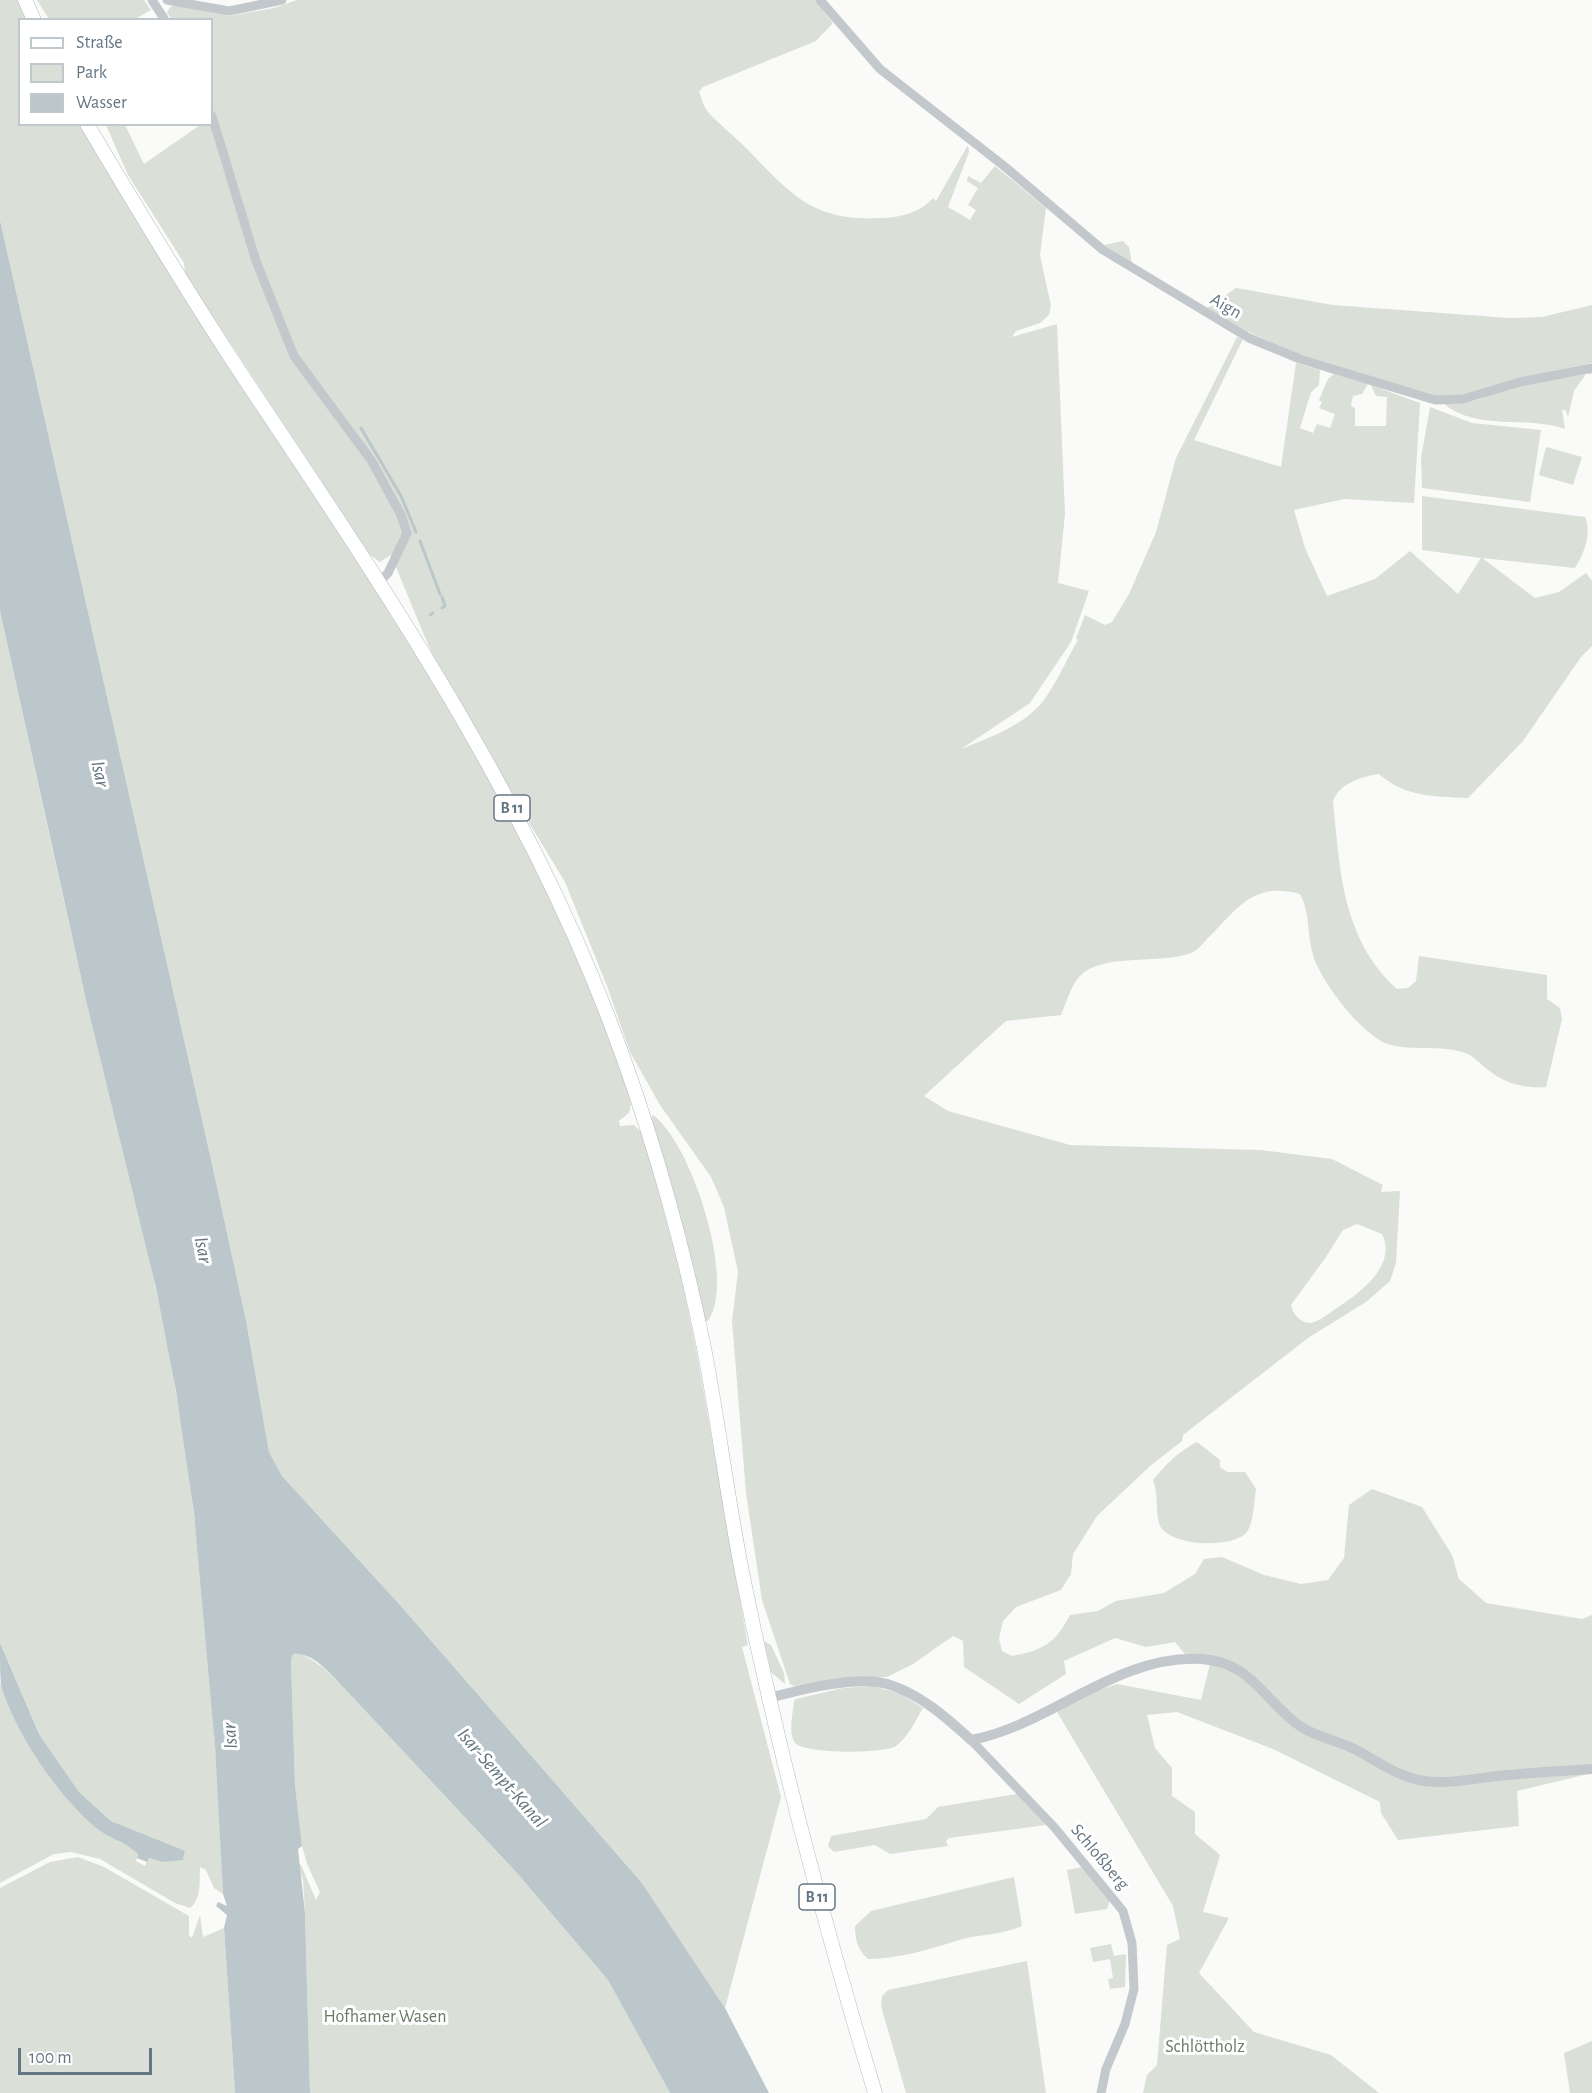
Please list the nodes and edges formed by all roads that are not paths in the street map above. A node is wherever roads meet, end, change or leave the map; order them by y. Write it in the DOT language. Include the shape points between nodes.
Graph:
graph roads {
  1 [pos="26,0"];
  2 [pos="166,0"];
  3 [pos="282,0"];
  4 [pos="820,0"];
  5 [pos="153,1"];
  6 [pos="33,18"];
  7 [pos="164,18"];
  8 [pos="213,119"];
  9 [pos="88,126"];
  10 [pos="1592,368"];
  11 [pos="378,582"];
  12 [pos="769,1698"];
  13 [pos="971,1740"];
  14 [pos="1592,1769"];
  15 [pos="875,2093"];
  16 [pos="1101,2093"];
  1 -- 6 [label="main road"];
  2 -- 3 [label="street" via="229,11"];
  2 -- 5 [label="street"];
  4 -- 10 [label="street, Aign" via="852,39 902,87 1005,166 1103,250 1248,338 1284,354 1443,400 1463,399 1520,382"];
  5 -- 7 [label="street"];
  8 -- 11 [label="street" via="256,261 294,356 370,460 401,515 407,533 388,573"];
  9 -- 11 [label="main road, B 11" via="255,396"];
  11 -- 12 [label="main road, B 11" via="526,833 575,936 622,1055 688,1274 742,1575"];
  12 -- 13 [label="street, Schloßberg" via="861,1682 887,1684 928,1705"];
  12 -- 15 [label="main road, B 11" via="829,1941"];
  13 -- 14 [label="street" via="1122,1675 1177,1660 1217,1661 1248,1675 1303,1727 1409,1777 1437,1781"];
  13 -- 16 [label="street, Schloßberg" via="1055,1828 1123,1911 1133,1953 1134,1989"];
}
